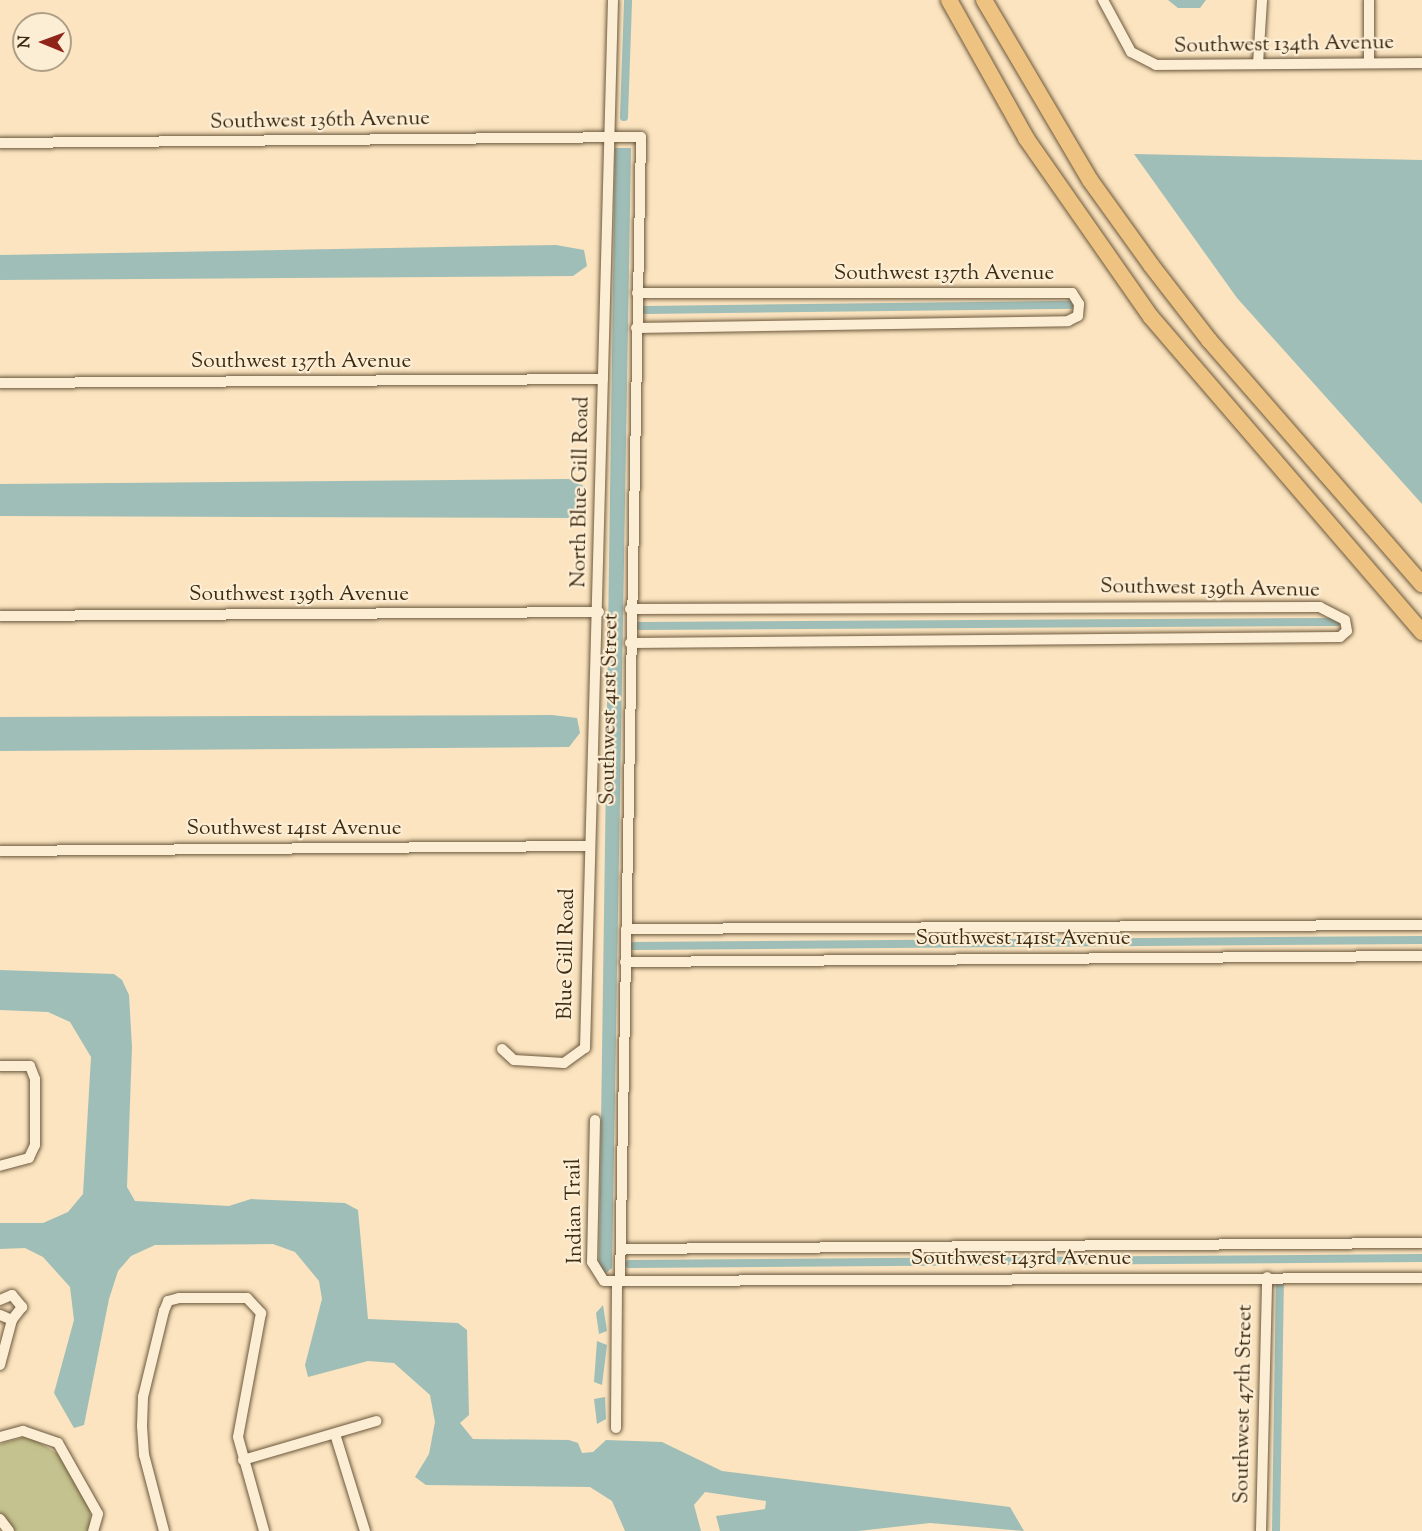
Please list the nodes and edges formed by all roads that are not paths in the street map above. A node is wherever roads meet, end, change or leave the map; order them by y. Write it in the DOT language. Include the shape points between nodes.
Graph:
graph roads {
  1 [pos="613,0"];
  2 [pos="949,0"];
  3 [pos="984,0"];
  4 [pos="1103,0"];
  5 [pos="1262,0"];
  6 [pos="1369,0"];
  7 [pos="1369,63"];
  8 [pos="1422,63"];
  9 [pos="1258,64"];
  10 [pos="641,137"];
  11 [pos="609,138"];
  12 [pos="0,143"];
  13 [pos="637,293"];
  14 [pos="636,328"];
  15 [pos="603,379"];
  16 [pos="0,383"];
  17 [pos="1422,584"];
  18 [pos="630,609"];
  19 [pos="599,612"];
  20 [pos="0,616"];
  21 [pos="1422,632"];
  22 [pos="630,643"];
  23 [pos="588,846"];
  24 [pos="0,851"];
  25 [pos="1422,925"];
  26 [pos="626,929"];
  27 [pos="1422,956"];
  28 [pos="625,962"];
  29 [pos="502,1049"];
  30 [pos="0,1066"];
  31 [pos="595,1120"];
  32 [pos="0,1166"];
  33 [pos="1422,1243"];
  34 [pos="621,1249"];
  35 [pos="1267,1277"];
  36 [pos="1422,1278"];
  37 [pos="619,1282"];
  38 [pos="0,1300"];
  39 [pos="0,1315"];
  40 [pos="12,1320"];
  41 [pos="0,1365"];
  42 [pos="376,1421"];
  43 [pos="616,1428"];
  44 [pos="335,1434"];
  45 [pos="0,1437"];
  46 [pos="243,1460"];
  47 [pos="0,1519"];
  48 [pos="9,1531"];
  49 [pos="93,1531"];
  50 [pos="164,1531"];
  51 [pos="264,1531"];
  52 [pos="365,1531"];
  53 [pos="1261,1531"];
  1 -- 11 [label="street, North Blue Gill Road"];
  2 -- 21 [label="highway" via="1026,138 1151,317"];
  3 -- 17 [label="highway" via="1090,180 1151,265 1209,340"];
  4 -- 9 [label="street, Southwest 134th Avenue" via="1131,52 1147,63"];
  5 -- 9 [label="street"];
  6 -- 7 [label="street"];
  7 -- 8 [label="street, Southwest 134th Avenue"];
  7 -- 9 [label="street, Southwest 134th Avenue"];
  10 -- 11 [label="street, Southwest 136th Avenue"];
  10 -- 13 [label="street, Southwest 41st Street"];
  11 -- 12 [label="street, Southwest 136th Avenue"];
  11 -- 15 [label="street, North Blue Gill Road"];
  13 -- 14 [label="street, Southwest 41st Street"];
  13 -- 14 [label="street, Southwest 137th Avenue" via="1072,293 1079,304 1078,316 1068,321"];
  14 -- 18 [label="street, Southwest 41st Street"];
  15 -- 16 [label="street, Southwest 137th Avenue"];
  15 -- 19 [label="street, North Blue Gill Road"];
  18 -- 22 [label="street, Southwest 41st Street"];
  18 -- 22 [label="street, Southwest 139th Avenue" via="1320,607 1345,620 1347,630 1340,637"];
  19 -- 20 [label="street, Southwest 139th Avenue"];
  19 -- 23 [label="street, North Blue Gill Road" via="594,835"];
  22 -- 26 [label="street, Southwest 41st Street"];
  23 -- 24 [label="street, Southwest 141st Avenue"];
  23 -- 29 [label="street, Blue Gill Road" via="585,1048 576,1059 514,1060"];
  25 -- 26 [label="street, Southwest 141st Avenue"];
  26 -- 28 [label="street, Southwest 41st Street"];
  27 -- 28 [label="street, Southwest 141st Avenue"];
  28 -- 34 [label="street, Southwest 41st Street"];
  30 -- 32 [label="street" via="30,1066 35,1123 29,1158"];
  31 -- 37 [label="street, Indian Trail" via="592,1262 598,1277"];
  33 -- 34 [label="street, Southwest 143rd Avenue"];
  34 -- 37 [label="street, Southwest 41st Street"];
  35 -- 36 [label="street, Southwest 143rd Avenue"];
  35 -- 37 [label="street, Southwest 143rd Avenue"];
  35 -- 53 [label="street, Southwest 47th Street"];
  37 -- 43 [label="street, Southwest 41st Street"];
  38 -- 40 [label="street" via="12,1295 22,1303 22,1312"];
  39 -- 40 [label="street"];
  40 -- 41 [label="street"];
  42 -- 44 [label="street"];
  44 -- 46 [label="street"];
  44 -- 52 [label="street"];
  45 -- 49 [label="street" via="23,1431 58,1443 98,1514"];
  46 -- 50 [label="street" via="238,1418 260,1324 258,1304 247,1298 168,1301 143,1398 142,1426"];
  46 -- 51 [label="street"];
  47 -- 48 [label="street"];
}
